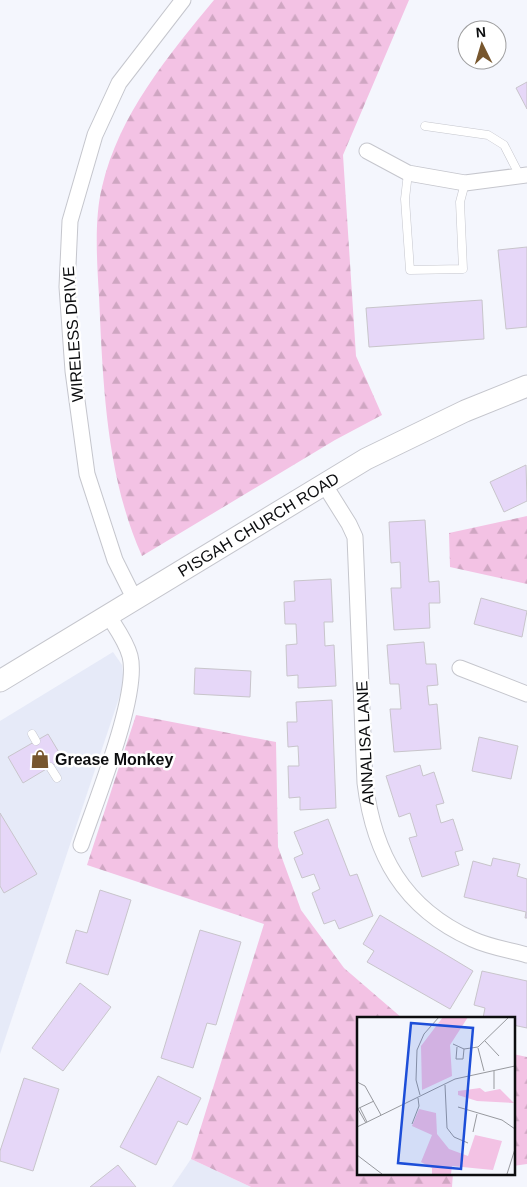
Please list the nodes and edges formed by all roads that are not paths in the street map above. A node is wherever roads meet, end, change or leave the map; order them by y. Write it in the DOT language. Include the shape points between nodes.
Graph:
graph roads {
  1 [pos="183,0"];
  2 [pos="425,126"];
  3 [pos="367,151"];
  4 [pos="408,173"];
  5 [pos="524,176"];
  6 [pos="464,183"];
  7 [pos="527,386"];
  8 [pos="324,484"];
  9 [pos="135,600"];
  10 [pos="108,615"];
  11 [pos="460,668"];
  12 [pos="0,681"];
  13 [pos="527,694"];
  14 [pos="32,734"];
  15 [pos="36,741"];
  16 [pos="50,767"];
  17 [pos="57,778"];
  18 [pos="81,845"];
  19 [pos="527,955"];
  1 -- 9 [label="street, WIRELESS DRIVE" via="119,83 95,135 70,221 67,297 87,474 115,560"];
  2 -- 5 [label="lane" via="488,135 504,145"];
  3 -- 4 [label="street"];
  4 -- 6 [label="street"];
  4 -- 6 [label="lane" via="405,199 410,270 463,270 460,202"];
  5 -- 6 [label="street"];
  7 -- 8 [label="main road, PISGAH CHURCH ROAD" via="410,436"];
  8 -- 9 [label="main road, PISGAH CHURCH ROAD"];
  8 -- 19 [label="street, ANNALISA LANE" via="355,537 365,782 369,811 384,858 396,877 428,912 472,939"];
  9 -- 10 [label="main road, PISGAH CHURCH ROAD"];
  10 -- 12 [label="main road, PISGAH CHURCH ROAD"];
  10 -- 18 [label="street" via="126,644 132,674 123,718"];
  11 -- 13 [label="street"];
  14 -- 15 [label="lane"];
  16 -- 17 [label="lane"];
}
